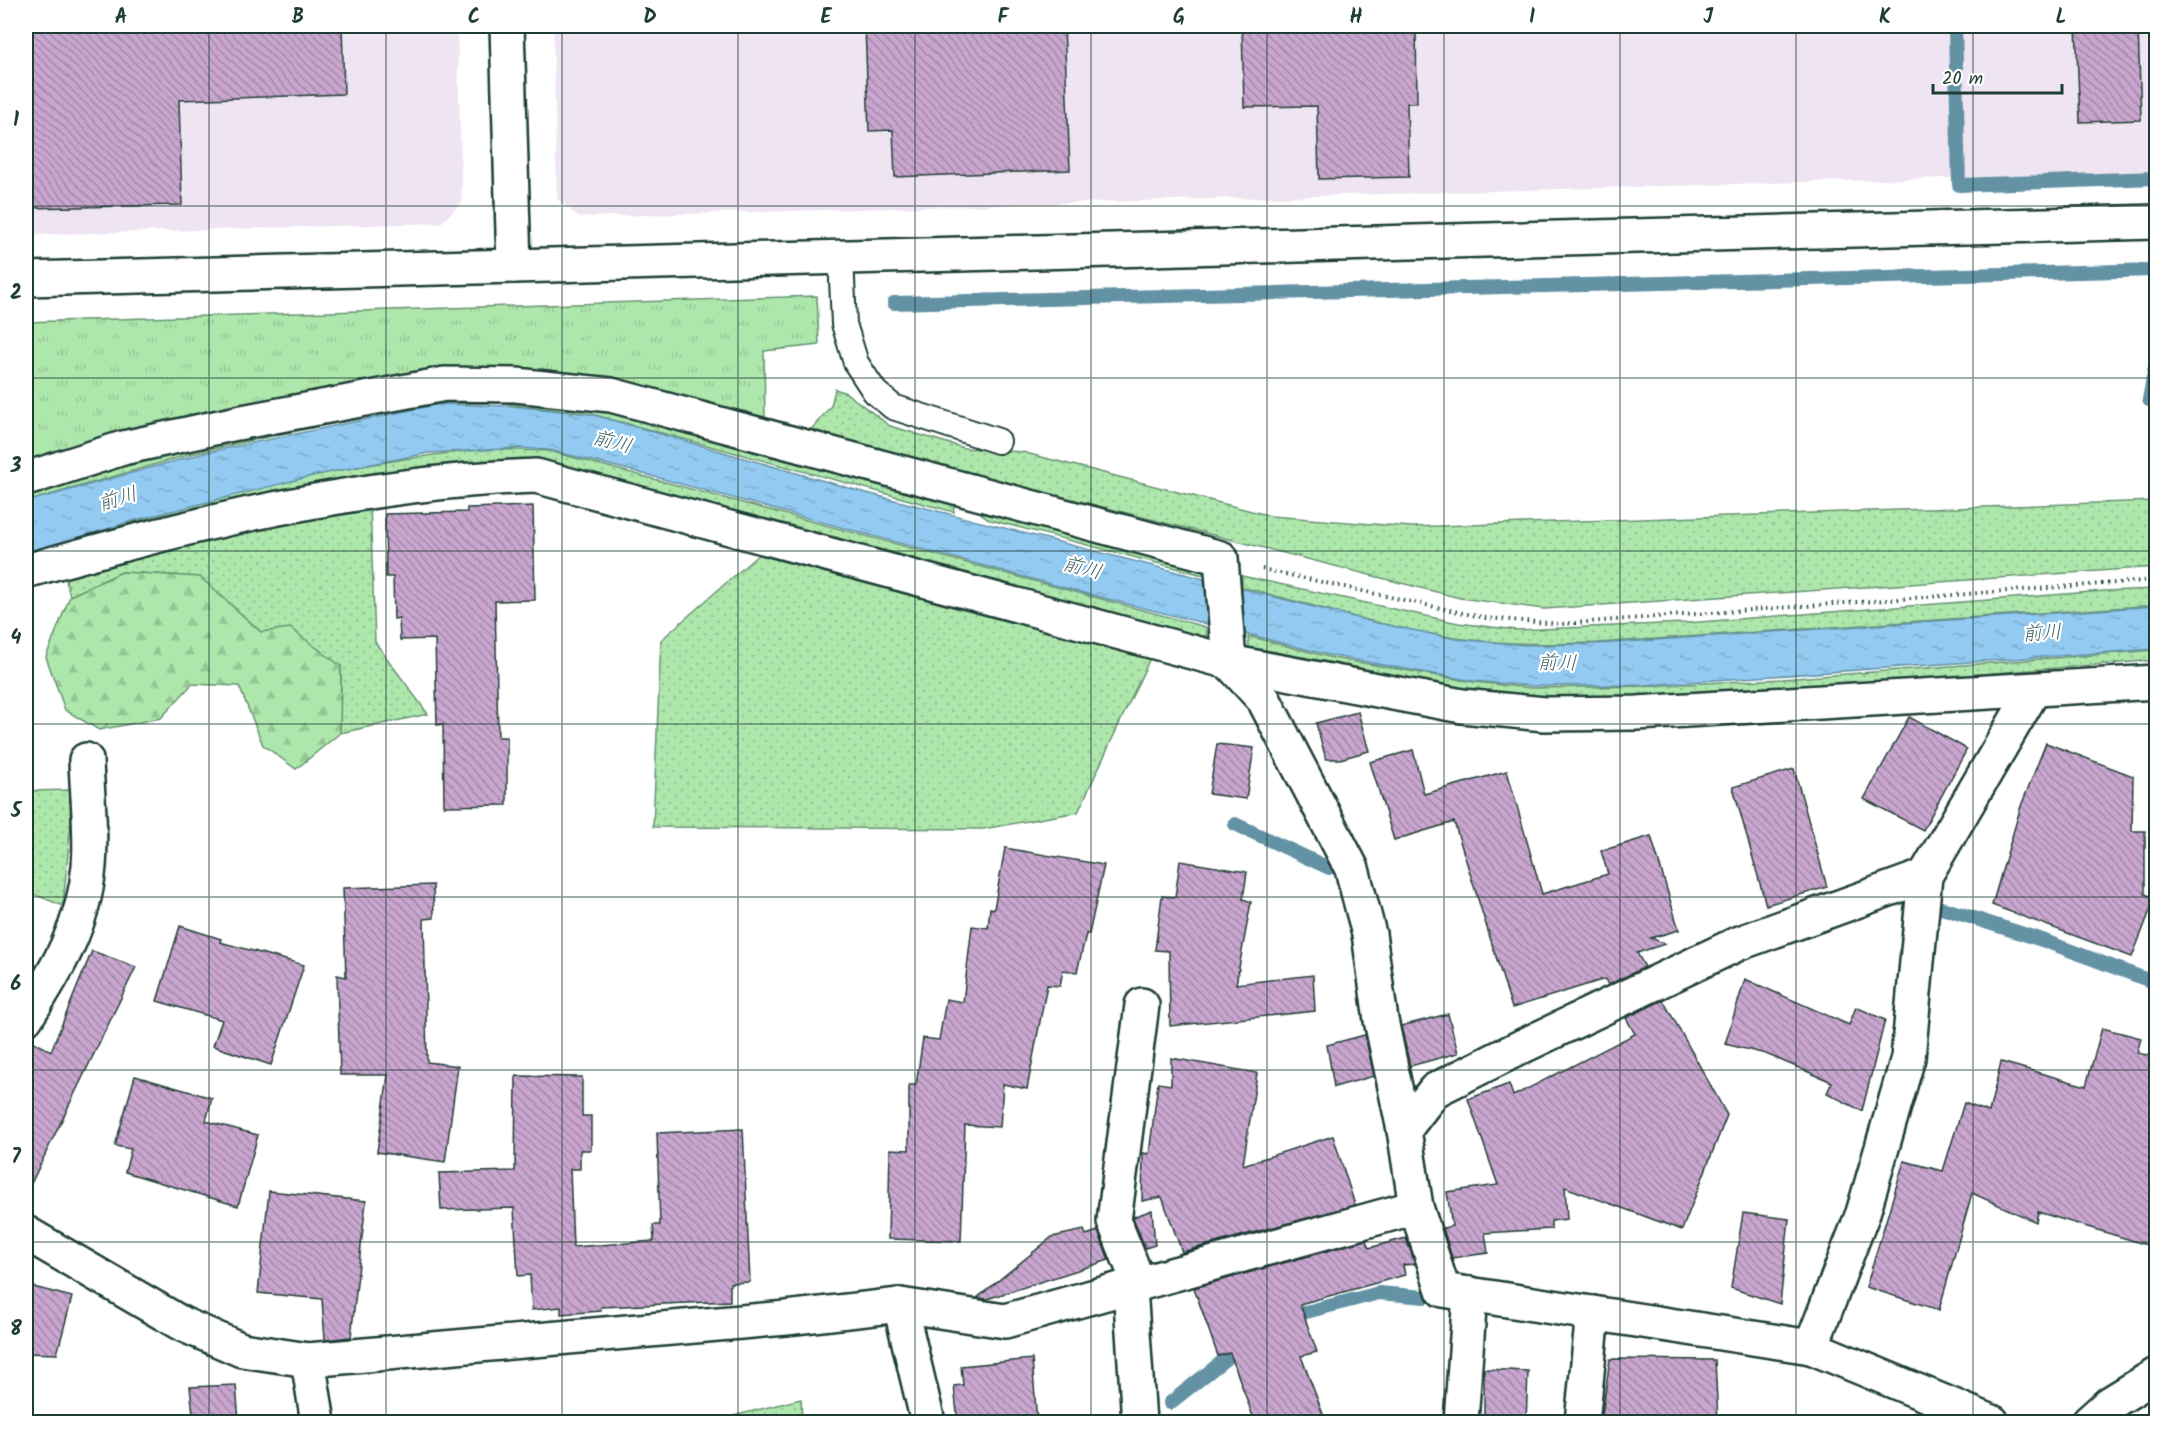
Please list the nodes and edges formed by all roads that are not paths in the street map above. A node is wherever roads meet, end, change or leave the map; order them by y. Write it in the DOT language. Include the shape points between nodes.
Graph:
graph roads {
  1 [pos="507,26"];
  2 [pos="2157,222"];
  3 [pos="841,257"];
  4 [pos="514,266"];
  5 [pos="26,279"];
  6 [pos="998,441"];
  7 [pos="26,479"];
  8 [pos="26,571"];
  9 [pos="1228,646"];
  10 [pos="2157,682"];
  11 [pos="2033,690"];
  12 [pos="86,760"];
  13 [pos="1925,876"];
  14 [pos="1142,1005"];
  15 [pos="26,1018"];
  16 [pos="1404,1130"];
  17 [pos="1416,1207"];
  18 [pos="26,1233"];
  19 [pos="1135,1286"];
  20 [pos="1470,1294"];
  21 [pos="900,1305"];
  22 [pos="1593,1313"];
  23 [pos="1811,1347"];
  24 [pos="308,1359"];
  25 [pos="2157,1375"];
  26 [pos="318,1422"];
  27 [pos="928,1422"];
  28 [pos="1139,1422"];
  29 [pos="1461,1422"];
  30 [pos="1582,1422"];
  31 [pos="1992,1422"];
  32 [pos="2089,1422"];
  1 -- 4 [label="street"];
  2 -- 3 [label="street"];
  3 -- 4 [label="street"];
  3 -- 6 [label="lane" via="844,324 856,363 875,392 893,407"];
  4 -- 5 [label="street"];
  7 -- 9 [label="street" via="123,448 445,384 516,385 611,395 1222,569"];
  8 -- 9 [label="street" via="163,532 363,494 476,478 536,476"];
  9 -- 11 [label="street" via="1462,706 1545,714 1637,713"];
  9 -- 16 [label="street" via="1264,700 1352,869 1369,934 1381,1020"];
  10 -- 11 [label="street"];
  11 -- 13 [label="street"];
  12 -- 15 [label="street" via="89,865 82,908 60,966"];
  13 -- 16 [label="street" via="1737,944 1534,1041 1436,1090"];
  13 -- 23 [label="street" via="1908,1058 1863,1213"];
  14 -- 19 [label="street" via="1114,1221"];
  16 -- 17 [label="street"];
  17 -- 19 [label="street"];
  17 -- 20 [label="street" via="1443,1290"];
  18 -- 24 [label="street" via="182,1324 242,1350"];
  19 -- 21 [label="street" via="1005,1321"];
  19 -- 28 [label="street"];
  20 -- 22 [label="street"];
  20 -- 29 [label="street"];
  21 -- 24 [label="street"];
  21 -- 27 [label="street"];
  22 -- 23 [label="street"];
  22 -- 30 [label="street"];
  23 -- 31 [label="street"];
  24 -- 26 [label="street"];
  25 -- 32 [label="street" via="2109,1404"];
}
